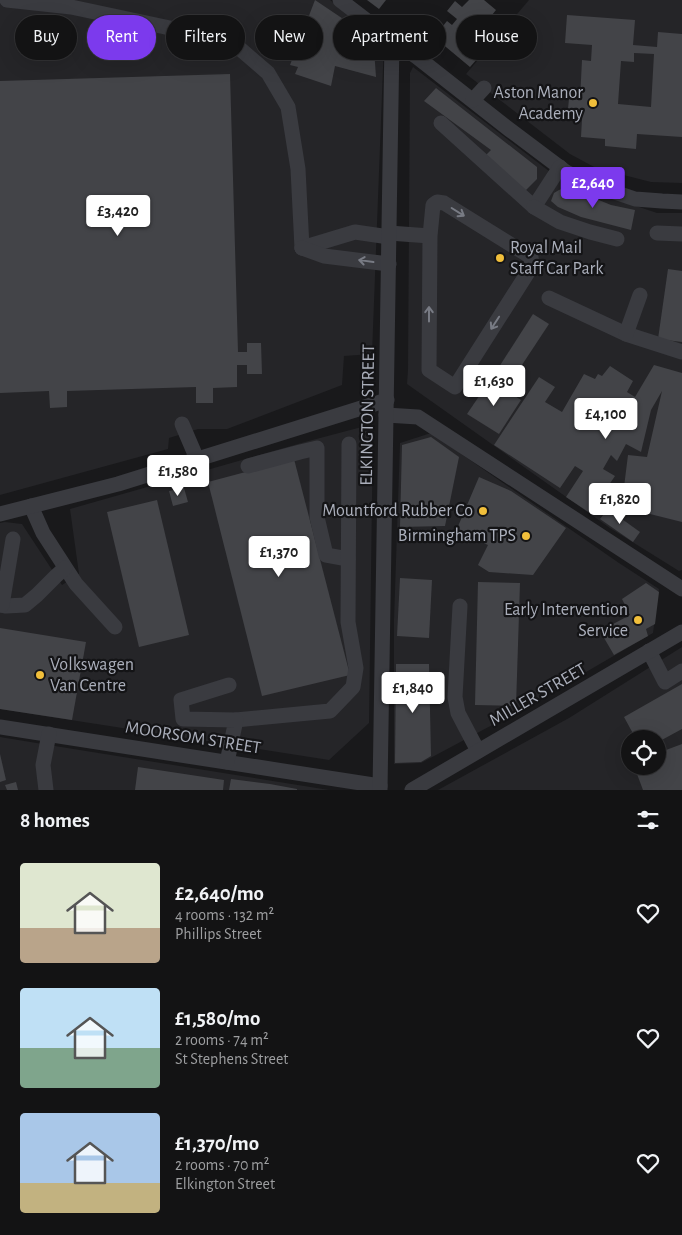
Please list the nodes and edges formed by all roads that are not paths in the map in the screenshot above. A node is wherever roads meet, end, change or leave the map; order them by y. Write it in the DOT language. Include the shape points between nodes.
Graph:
graph roads {
  1 [pos="7,0"];
  2 [pos="340,0"];
  3 [pos="360,15"];
  4 [pos="392,60"];
  5 [pos="421,60"];
  6 [pos="484,88"];
  7 [pos="473,100"];
  8 [pos="441,123"];
  9 [pos="560,168"];
  10 [pos="682,202"];
  11 [pos="534,208"];
  12 [pos="657,233"];
  13 [pos="682,234"];
  14 [pos="389,238"];
  15 [pos="617,240"];
  16 [pos="430,241"];
  17 [pos="302,248"];
  18 [pos="389,264"];
  19 [pos="640,295"];
  20 [pos="549,298"];
  21 [pos="626,334"];
  22 [pos="682,352"];
  23 [pos="386,407"];
  24 [pos="182,424"];
  25 [pos="349,444"];
  26 [pos="197,459"];
  27 [pos="248,466"];
  28 [pos="31,506"];
  29 [pos="0,514"];
  30 [pos="13,539"];
  31 [pos="348,559"];
  32 [pos="65,568"];
  33 [pos="682,589"];
  34 [pos="1,605"];
  35 [pos="460,606"];
  36 [pos="116,627"];
  37 [pos="682,632"];
  38 [pos="649,651"];
  39 [pos="682,672"];
  40 [pos="229,685"];
  41 [pos="236,720"];
  42 [pos="1,727"];
  43 [pos="49,734"];
  44 [pos="478,751"];
  45 [pos="227,762"];
  46 [pos="380,788"];
  47 [pos="46,790"];
  48 [pos="412,790"];
  1 -- 17 [label="street" via="71,7 231,41 268,73 288,107 298,169"];
  2 -- 3 [label="street"];
  4 -- 14 [label="street, ELKINGTON STREET"];
  5 -- 7 [label="street"];
  6 -- 7 [label="street"];
  7 -- 9 [label="street"];
  8 -- 11 [label="street"];
  9 -- 10 [label="street" via="585,182 635,199"];
  9 -- 11 [label="street"];
  11 -- 15 [label="street" via="560,222"];
  12 -- 13 [label="street"];
  14 -- 16 [label="street"];
  14 -- 17 [label="street" via="355,232"];
  14 -- 18 [label="street, ELKINGTON STREET"];
  16 -- 16 [label="street, one-way" via="432,205 444,203 531,256 532,266 455,387 429,370"];
  18 -- 17 [label="street, one-way" via="324,256"];
  18 -- 23 [label="street, ELKINGTON STREET"];
  19 -- 21 [label="street"];
  20 -- 21 [label="street"];
  21 -- 22 [label="street"];
  23 -- 26 [label="street"];
  23 -- 33 [label="street" via="418,417"];
  23 -- 46 [label="street, ELKINGTON STREET"];
  24 -- 26 [label="street"];
  25 -- 31 [label="street"];
  26 -- 28 [label="street" via="118,484"];
  27 -- 31 [label="street" via="317,448 316,517 326,554"];
  28 -- 29 [label="street"];
  28 -- 32 [label="street"];
  30 -- 34 [label="street"];
  31 -- 41 [label="street" via="348,622 356,668 353,687 330,711"];
  32 -- 34 [label="street" via="25,605"];
  32 -- 36 [label="street"];
  35 -- 44 [label="street" via="455,697 458,713"];
  37 -- 38 [label="street, MILLER STREET"];
  38 -- 39 [label="street" via="665,682"];
  38 -- 44 [label="street, MILLER STREET"];
  40 -- 41 [label="street" via="181,700 183,719"];
  41 -- 45 [label="street"];
  42 -- 43 [label="street, MOORSOM STREET"];
  43 -- 45 [label="street, MOORSOM STREET"];
  43 -- 47 [label="street" via="43,765"];
  44 -- 48 [label="street, MILLER STREET"];
  45 -- 46 [label="street, MOORSOM STREET"];
}
